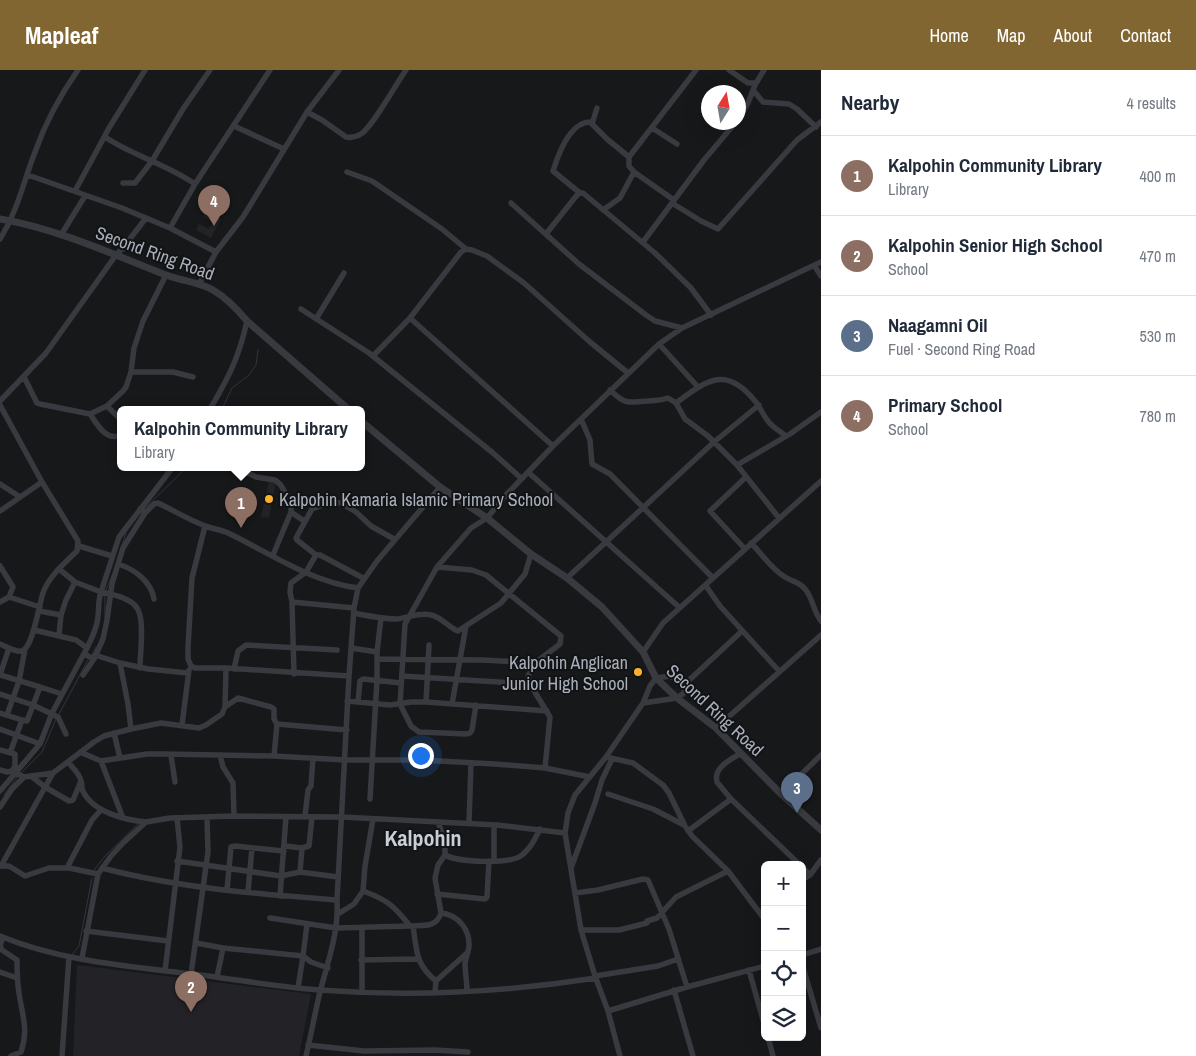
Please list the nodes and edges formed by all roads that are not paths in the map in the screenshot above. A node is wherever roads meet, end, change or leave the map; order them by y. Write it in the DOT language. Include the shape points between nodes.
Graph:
graph roads {
  1 [pos="78,70"];
  2 [pos="145,70"];
  3 [pos="210,70"];
  4 [pos="270,70"];
  5 [pos="339,70"];
  6 [pos="406,70"];
  7 [pos="696,70"];
  8 [pos="729,70"];
  9 [pos="764,70"];
  10 [pos="756,83"];
  11 [pos="753,90"];
  12 [pos="746,107"];
  13 [pos="596,108"];
  14 [pos="307,112"];
  15 [pos="821,122"];
  16 [pos="592,124"];
  17 [pos="234,126"];
  18 [pos="816,127"];
  19 [pos="652,128"];
  20 [pos="730,130"];
  21 [pos="105,137"];
  22 [pos="677,144"];
  23 [pos="284,148"];
  24 [pos="630,157"];
  25 [pos="152,161"];
  26 [pos="347,172"];
  27 [pos="634,172"];
  28 [pos="28,175"];
  29 [pos="123,183"];
  30 [pos="195,184"];
  31 [pos="75,191"];
  32 [pos="580,193"];
  33 [pos="85,196"];
  34 [pos="673,201"];
  35 [pos="511,203"];
  36 [pos="603,210"];
  37 [pos="146,218"];
  38 [pos="0,219"];
  39 [pos="11,221"];
  40 [pos="170,228"];
  41 [pos="546,234"];
  42 [pos="61,235"];
  43 [pos="0,238"];
  44 [pos="643,242"];
  45 [pos="466,249"];
  46 [pos="216,252"];
  47 [pos="116,255"];
  48 [pos="821,262"];
  49 [pos="814,265"];
  50 [pos="344,273"];
  51 [pos="166,276"];
  52 [pos="821,276"];
  53 [pos="199,284"];
  54 [pos="302,309"];
  55 [pos="711,315"];
  56 [pos="410,318"];
  57 [pos="316,319"];
  58 [pos="247,321"];
  59 [pos="682,328"];
  60 [pos="660,344"];
  61 [pos="373,356"];
  62 [pos="131,372"];
  63 [pos="628,373"];
  64 [pos="24,377"];
  65 [pos="193,377"];
  66 [pos="698,387"];
  67 [pos="610,390"];
  68 [pos="0,403"];
  69 [pos="676,404"];
  70 [pos="759,405"];
  71 [pos="107,406"];
  72 [pos="212,406"];
  73 [pos="345,406"];
  74 [pos="821,412"];
  75 [pos="90,414"];
  76 [pos="117,416"];
  77 [pos="581,419"];
  78 [pos="365,424"];
  79 [pos="786,436"];
  80 [pos="117,437"];
  81 [pos="714,442"];
  82 [pos="553,446"];
  83 [pos="737,465"];
  84 [pos="170,471"];
  85 [pos="245,471"];
  86 [pos="528,472"];
  87 [pos="746,477"];
  88 [pos="522,478"];
  89 [pos="821,481"];
  90 [pos="42,482"];
  91 [pos="0,484"];
  92 [pos="440,487"];
  93 [pos="20,497"];
  94 [pos="643,506"];
  95 [pos="0,511"];
  96 [pos="143,511"];
  97 [pos="290,512"];
  98 [pos="487,518"];
  99 [pos="779,518"];
  100 [pos="304,521"];
  101 [pos="205,526"];
  102 [pos="394,540"];
  103 [pos="606,541"];
  104 [pos="752,543"];
  105 [pos="79,546"];
  106 [pos="745,548"];
  107 [pos="531,554"];
  108 [pos="273,555"];
  109 [pos="316,555"];
  110 [pos="112,556"];
  111 [pos="118,564"];
  112 [pos="0,566"];
  113 [pos="436,567"];
  114 [pos="59,569"];
  115 [pos="306,572"];
  116 [pos="363,578"];
  117 [pos="567,578"];
  118 [pos="713,578"];
  119 [pos="75,582"];
  120 [pos="706,586"];
  121 [pos="358,588"];
  122 [pos="105,593"];
  123 [pos="509,593"];
  124 [pos="9,596"];
  125 [pos="154,599"];
  126 [pos="0,602"];
  127 [pos="292,602"];
  128 [pos="680,608"];
  129 [pos="40,609"];
  130 [pos="354,611"];
  131 [pos="61,615"];
  132 [pos="381,618"];
  133 [pos="407,618"];
  134 [pos="821,620"];
  135 [pos="466,626"];
  136 [pos="34,630"];
  137 [pos="742,631"];
  138 [pos="59,635"];
  139 [pos="821,635"];
  140 [pos="0,644"];
  141 [pos="429,645"];
  142 [pos="9,648"];
  143 [pos="88,648"];
  144 [pos="294,648"];
  145 [pos="351,648"];
  146 [pos="25,649"];
  147 [pos="337,650"];
  148 [pos="643,652"];
  149 [pos="377,655"];
  150 [pos="90,656"];
  151 [pos="428,659"];
  152 [pos="402,660"];
  153 [pos="459,660"];
  154 [pos="534,663"];
  155 [pos="120,664"];
  156 [pos="191,666"];
  157 [pos="140,668"];
  158 [pos="226,668"];
  159 [pos="234,669"];
  160 [pos="779,671"];
  161 [pos="188,673"];
  162 [pos="294,674"];
  163 [pos="0,675"];
  164 [pos="83,675"];
  165 [pos="349,676"];
  166 [pos="428,677"];
  167 [pos="656,678"];
  168 [pos="402,679"];
  169 [pos="456,679"];
  170 [pos="377,680"];
  171 [pos="19,681"];
  172 [pos="530,684"];
  173 [pos="685,684"];
  174 [pos="40,687"];
  175 [pos="0,694"];
  176 [pos="62,694"];
  177 [pos="12,698"];
  178 [pos="678,698"];
  179 [pos="347,701"];
  180 [pos="358,702"];
  181 [pos="426,702"];
  182 [pos="643,703"];
  183 [pos="375,704"];
  184 [pos="400,704"];
  185 [pos="452,704"];
  186 [pos="33,705"];
  187 [pos="476,706"];
  188 [pos="225,707"];
  189 [pos="548,711"];
  190 [pos="0,712"];
  191 [pos="7,715"];
  192 [pos="55,715"];
  193 [pos="22,720"];
  194 [pos="277,724"];
  195 [pos="182,725"];
  196 [pos="716,728"];
  197 [pos="0,729"];
  198 [pos="131,729"];
  199 [pos="347,730"];
  200 [pos="114,733"];
  201 [pos="66,734"];
  202 [pos="18,735"];
  203 [pos="40,744"];
  204 [pos="0,750"];
  205 [pos="80,752"];
  206 [pos="13,754"];
  207 [pos="741,754"];
  208 [pos="171,755"];
  209 [pos="220,755"];
  210 [pos="821,755"];
  211 [pos="274,756"];
  212 [pos="120,758"];
  213 [pos="313,758"];
  214 [pos="609,758"];
  215 [pos="27,759"];
  216 [pos="344,760"];
  217 [pos="372,761"];
  218 [pos="68,762"];
  219 [pos="101,762"];
  220 [pos="471,763"];
  221 [pos="545,768"];
  222 [pos="0,770"];
  223 [pos="53,773"];
  224 [pos="18,774"];
  225 [pos="31,776"];
  226 [pos="590,777"];
  227 [pos="81,780"];
  228 [pos="175,782"];
  229 [pos="44,787"];
  230 [pos="0,791"];
  231 [pos="608,794"];
  232 [pos="781,794"];
  233 [pos="370,799"];
  234 [pos="731,799"];
  235 [pos="0,807"];
  236 [pos="101,810"];
  237 [pos="234,816"];
  238 [pos="286,817"];
  239 [pos="309,817"];
  240 [pos="342,817"];
  241 [pos="123,818"];
  242 [pos="177,818"];
  243 [pos="207,818"];
  244 [pos="373,819"];
  245 [pos="146,822"];
  246 [pos="438,822"];
  247 [pos="470,823"];
  248 [pos="494,825"];
  249 [pos="684,825"];
  250 [pos="540,830"];
  251 [pos="821,830"];
  252 [pos="688,831"];
  253 [pos="565,833"];
  254 [pos="252,848"];
  255 [pos="302,848"];
  256 [pos="284,849"];
  257 [pos="445,855"];
  258 [pos="821,860"];
  259 [pos="491,861"];
  260 [pos="796,861"];
  261 [pos="177,862"];
  262 [pos="0,866"];
  263 [pos="205,866"];
  264 [pos="67,868"];
  265 [pos="102,868"];
  266 [pos="570,868"];
  267 [pos="230,869"];
  268 [pos="728,871"];
  269 [pos="806,871"];
  270 [pos="250,872"];
  271 [pos="300,872"];
  272 [pos="98,874"];
  273 [pos="810,875"];
  274 [pos="281,876"];
  275 [pos="338,877"];
  276 [pos="806,878"];
  277 [pos="177,883"];
  278 [pos="203,887"];
  279 [pos="227,890"];
  280 [pos="363,891"];
  281 [pos="248,892"];
  282 [pos="575,893"];
  283 [pos="437,894"];
  284 [pos="280,896"];
  285 [pos="337,900"];
  286 [pos="662,911"];
  287 [pos="759,911"];
  288 [pos="441,913"];
  289 [pos="338,914"];
  290 [pos="761,914"];
  291 [pos="270,918"];
  292 [pos="307,924"];
  293 [pos="412,926"];
  294 [pos="336,928"];
  295 [pos="362,928"];
  296 [pos="581,930"];
  297 [pos="86,931"];
  298 [pos="1,936"];
  299 [pos="168,941"];
  300 [pos="196,943"];
  301 [pos="223,948"];
  302 [pos="821,949"];
  303 [pos="468,952"];
  304 [pos="806,954"];
  305 [pos="303,956"];
  306 [pos="69,957"];
  307 [pos="82,958"];
  308 [pos="418,959"];
  309 [pos="678,959"];
  310 [pos="361,960"];
  311 [pos="761,967"];
  312 [pos="328,968"];
  313 [pos="749,970"];
  314 [pos="164,971"];
  315 [pos="0,972"];
  316 [pos="191,974"];
  317 [pos="217,977"];
  318 [pos="595,977"];
  319 [pos="806,977"];
  320 [pos="17,978"];
  321 [pos="436,981"];
  322 [pos="687,986"];
  323 [pos="298,988"];
  324 [pos="321,990"];
  325 [pos="674,990"];
  326 [pos="467,991"];
  327 [pos="362,992"];
  328 [pos="435,992"];
  329 [pos="608,1011"];
  330 [pos="761,1013"];
  331 [pos="821,1028"];
  332 [pos="769,1041"];
  333 [pos="308,1045"];
  334 [pos="468,1052"];
  335 [pos="363,1054"];
  336 [pos="11,1056"];
  337 [pos="62,1056"];
  338 [pos="306,1056"];
  339 [pos="620,1056"];
  340 [pos="693,1056"];
  341 [pos="773,1056"];
  1 -- 28 [label="street" via="52,110"];
  2 -- 21 [label="street"];
  3 -- 25 [label="street"];
  4 -- 17 [label="street"];
  5 -- 14 [label="street"];
  6 -- 14 [label="street" via="361,134 346,137"];
  7 -- 19 [label="street"];
  8 -- 10 [label="street" via="748,83"];
  9 -- 10 [label="street"];
  10 -- 11 [label="street"];
  11 -- 12 [label="street"];
  11 -- 18 [label="street" via="763,102 789,104"];
  13 -- 16 [label="street"];
  14 -- 23 [label="street"];
  15 -- 18 [label="street"];
  16 -- 24 [label="street"];
  16 -- 32 [label="street" via="586,122 575,129 564,142 553,171"];
  17 -- 23 [label="street"];
  17 -- 30 [label="street"];
  18 -- 34 [label="street" via="797,140 718,229"];
  19 -- 22 [label="street"];
  19 -- 24 [label="street"];
  20 -- 34 [label="street"];
  21 -- 25 [label="street"];
  21 -- 31 [label="street"];
  23 -- 46 [label="street" via="243,217"];
  24 -- 27 [label="street" via="629,166"];
  25 -- 29 [label="street" via="135,183"];
  25 -- 30 [label="street"];
  26 -- 45 [label="street" via="372,181"];
  27 -- 34 [label="street"];
  27 -- 36 [label="street" via="620,198"];
  28 -- 31 [label="street"];
  28 -- 39 [label="street"];
  30 -- 40 [label="street"];
  31 -- 33 [label="street"];
  32 -- 36 [label="street"];
  32 -- 41 [label="street"];
  33 -- 37 [label="street"];
  33 -- 42 [label="street"];
  34 -- 44 [label="street"];
  35 -- 41 [label="street"];
  36 -- 44 [label="street"];
  37 -- 40 [label="street"];
  37 -- 47 [label="street" via="129,240 127,248"];
  38 -- 39 [label="street, Second Ring Road"];
  39 -- 42 [label="street, Second Ring Road"];
  39 -- 43 [label="street"];
  40 -- 46 [label="street"];
  41 -- 59 [label="street" via="655,321"];
  42 -- 47 [label="street, Second Ring Road"];
  44 -- 55 [label="street" via="690,288"];
  45 -- 56 [label="street"];
  45 -- 63 [label="street" via="487,256 524,283"];
  46 -- 53 [label="street"];
  47 -- 51 [label="street, Second Ring Road"];
  47 -- 64 [label="street" via="52,346"];
  48 -- 49 [label="street"];
  49 -- 52 [label="street"];
  49 -- 55 [label="street"];
  50 -- 57 [label="street"];
  51 -- 53 [label="street, Second Ring Road"];
  51 -- 62 [label="street" via="140,326"];
  53 -- 58 [label="street, Second Ring Road" via="223,296"];
  54 -- 57 [label="street"];
  55 -- 59 [label="street"];
  56 -- 61 [label="street"];
  56 -- 82 [label="street"];
  57 -- 61 [label="street"];
  58 -- 72 [label="street" via="242,347"];
  58 -- 73 [label="street, Second Ring Road"];
  59 -- 60 [label="street"];
  60 -- 63 [label="street"];
  60 -- 66 [label="street"];
  61 -- 88 [label="street"];
  62 -- 65 [label="street" via="173,372"];
  62 -- 71 [label="street" via="126,387"];
  63 -- 67 [label="street"];
  64 -- 68 [label="street"];
  64 -- 75 [label="street" via="37,403"];
  66 -- 69 [label="street"];
  66 -- 70 [label="street" via="716,379 733,381"];
  67 -- 69 [label="street" via="627,402 657,402 668,398"];
  67 -- 77 [label="street"];
  68 -- 90 [label="street"];
  69 -- 81 [label="street" via="685,419"];
  70 -- 79 [label="street" via="768,422"];
  70 -- 81 [label="street"];
  71 -- 75 [label="street"];
  71 -- 76 [label="street"];
  74 -- 79 [label="street"];
  75 -- 80 [label="street" via="104,433"];
  77 -- 82 [label="street"];
  77 -- 94 [label="street" via="590,440 592,464 610,474"];
  78 -- 92 [label="street, Second Ring Road"];
  79 -- 83 [label="street"];
  81 -- 83 [label="street"];
  81 -- 94 [label="street"];
  82 -- 86 [label="street"];
  83 -- 87 [label="street"];
  84 -- 96 [label="street"];
  85 -- 97 [label="street" via="280,484 291,502"];
  86 -- 88 [label="street"];
  86 -- 103 [label="street"];
  87 -- 99 [label="street"];
  87 -- 106 [label="street" via="710,511"];
  88 -- 98 [label="street"];
  89 -- 99 [label="street"];
  90 -- 93 [label="street"];
  90 -- 105 [label="street"];
  91 -- 93 [label="street"];
  92 -- 98 [label="street, Second Ring Road"];
  92 -- 102 [label="street"];
  93 -- 95 [label="street"];
  94 -- 103 [label="street"];
  94 -- 118 [label="street"];
  96 -- 101 [label="street" via="158,503"];
  96 -- 110 [label="street" via="119,537"];
  96 -- 111 [label="street"];
  97 -- 100 [label="street"];
  97 -- 108 [label="street"];
  98 -- 107 [label="street, Second Ring Road"];
  98 -- 113 [label="street" via="471,528"];
  99 -- 104 [label="street"];
  100 -- 102 [label="street" via="312,510 331,502 341,503"];
  100 -- 109 [label="street" via="296,540"];
  101 -- 108 [label="street" via="225,531"];
  101 -- 156 [label="street" via="192,578 188,647"];
  102 -- 116 [label="street"];
  103 -- 117 [label="street"];
  103 -- 128 [label="street"];
  104 -- 106 [label="street"];
  104 -- 134 [label="street" via="777,571 805,589"];
  105 -- 110 [label="street"];
  105 -- 114 [label="street"];
  106 -- 118 [label="street"];
  107 -- 117 [label="street, Second Ring Road"];
  107 -- 123 [label="street" via="525,574"];
  108 -- 115 [label="street"];
  109 -- 115 [label="street"];
  109 -- 116 [label="street"];
  110 -- 122 [label="street"];
  111 -- 122 [label="street"];
  111 -- 125 [label="street" via="138,573 153,591"];
  112 -- 124 [label="street" via="13,587"];
  113 -- 123 [label="street" via="482,572"];
  113 -- 133 [label="street"];
  114 -- 119 [label="street"];
  114 -- 129 [label="street" via="48,582"];
  115 -- 121 [label="street" via="338,586"];
  115 -- 127 [label="street" via="291,583"];
  116 -- 121 [label="street"];
  117 -- 148 [label="street, Second Ring Road" via="602,607"];
  118 -- 120 [label="street"];
  119 -- 122 [label="street"];
  119 -- 131 [label="street"];
  120 -- 128 [label="street"];
  120 -- 137 [label="street"];
  121 -- 130 [label="street"];
  122 -- 143 [label="street"];
  122 -- 150 [label="street" via="103,639"];
  122 -- 157 [label="street" via="132,602 137,607 141,616"];
  123 -- 135 [label="street" via="496,608"];
  123 -- 154 [label="street" via="561,636 560,644"];
  124 -- 126 [label="street"];
  124 -- 129 [label="street"];
  127 -- 130 [label="street"];
  127 -- 144 [label="street"];
  128 -- 148 [label="street" via="663,623"];
  129 -- 131 [label="street"];
  129 -- 136 [label="street"];
  130 -- 132 [label="street"];
  130 -- 145 [label="street"];
  131 -- 138 [label="street"];
  132 -- 133 [label="street"];
  132 -- 149 [label="street"];
  133 -- 135 [label="street" via="429,615 458,630"];
  133 -- 152 [label="street"];
  135 -- 153 [label="street"];
  136 -- 138 [label="street"];
  136 -- 146 [label="street"];
  137 -- 160 [label="street"];
  137 -- 173 [label="street"];
  138 -- 143 [label="street"];
  139 -- 160 [label="street"];
  140 -- 142 [label="street"];
  141 -- 151 [label="street"];
  142 -- 146 [label="street"];
  142 -- 163 [label="street"];
  143 -- 150 [label="street"];
  144 -- 147 [label="street"];
  144 -- 159 [label="street" via="246,645 238,651"];
  144 -- 162 [label="street"];
  145 -- 149 [label="street"];
  145 -- 165 [label="street"];
  146 -- 171 [label="street"];
  148 -- 167 [label="street, Second Ring Road"];
  149 -- 152 [label="street"];
  149 -- 170 [label="street"];
  150 -- 155 [label="street"];
  150 -- 164 [label="street"];
  150 -- 176 [label="street"];
  151 -- 152 [label="street"];
  151 -- 153 [label="street"];
  151 -- 166 [label="street"];
  152 -- 168 [label="street"];
  153 -- 154 [label="street"];
  153 -- 169 [label="street"];
  154 -- 172 [label="street" via="529,672"];
  155 -- 157 [label="street"];
  155 -- 198 [label="street"];
  156 -- 158 [label="street"];
  156 -- 161 [label="street"];
  157 -- 161 [label="street"];
  158 -- 159 [label="street"];
  158 -- 188 [label="street"];
  159 -- 162 [label="street"];
  160 -- 196 [label="street"];
  161 -- 195 [label="street"];
  162 -- 165 [label="street"];
  163 -- 171 [label="street"];
  165 -- 179 [label="street"];
  166 -- 168 [label="street"];
  166 -- 169 [label="street"];
  166 -- 181 [label="street"];
  167 -- 173 [label="street" via="670,676"];
  167 -- 178 [label="street, Second Ring Road"];
  167 -- 182 [label="street"];
  168 -- 170 [label="street"];
  168 -- 184 [label="street"];
  169 -- 172 [label="street"];
  169 -- 185 [label="street"];
  170 -- 180 [label="street" via="360,681"];
  170 -- 183 [label="street"];
  171 -- 174 [label="street"];
  171 -- 177 [label="street"];
  172 -- 189 [label="street"];
  173 -- 178 [label="street" via="684,693"];
  174 -- 176 [label="street"];
  174 -- 186 [label="street"];
  175 -- 177 [label="street"];
  176 -- 192 [label="street"];
  177 -- 186 [label="street"];
  177 -- 191 [label="street"];
  178 -- 182 [label="street"];
  178 -- 196 [label="street, Second Ring Road"];
  179 -- 180 [label="street"];
  179 -- 199 [label="street"];
  180 -- 183 [label="street"];
  181 -- 184 [label="street"];
  181 -- 185 [label="street"];
  182 -- 214 [label="street"];
  183 -- 184 [label="street"];
  183 -- 217 [label="street"];
  184 -- 187 [label="street" via="411,726 419,732 467,734 472,730"];
  185 -- 187 [label="street"];
  186 -- 192 [label="street"];
  186 -- 193 [label="street" via="27,721"];
  187 -- 189 [label="street"];
  188 -- 194 [label="street" via="238,698 271,707"];
  188 -- 195 [label="street" via="222,714 199,728"];
  189 -- 221 [label="street"];
  190 -- 191 [label="street"];
  191 -- 193 [label="street"];
  192 -- 201 [label="street"];
  192 -- 203 [label="street"];
  193 -- 202 [label="street"];
  194 -- 199 [label="street"];
  194 -- 211 [label="street"];
  195 -- 198 [label="street" via="160,724"];
  196 -- 207 [label="street, Second Ring Road"];
  197 -- 202 [label="street"];
  198 -- 200 [label="street"];
  199 -- 216 [label="street"];
  200 -- 205 [label="street"];
  200 -- 212 [label="street"];
  202 -- 203 [label="street"];
  202 -- 206 [label="street"];
  203 -- 215 [label="street"];
  204 -- 206 [label="street"];
  205 -- 218 [label="street"];
  205 -- 219 [label="street"];
  206 -- 215 [label="street"];
  206 -- 224 [label="street"];
  207 -- 232 [label="street, Second Ring Road"];
  207 -- 234 [label="street" via="725,763 717,774 717,782"];
  208 -- 209 [label="street"];
  208 -- 212 [label="street"];
  208 -- 228 [label="street"];
  209 -- 211 [label="street"];
  209 -- 237 [label="street" via="233,783"];
  210 -- 232 [label="street"];
  211 -- 213 [label="street"];
  212 -- 219 [label="street"];
  213 -- 216 [label="street"];
  213 -- 239 [label="street" via="308,790"];
  214 -- 226 [label="street"];
  214 -- 249 [label="street" via="633,763 658,780 669,792"];
  214 -- 266 [label="street"];
  215 -- 224 [label="street"];
  216 -- 217 [label="street"];
  216 -- 240 [label="street"];
  217 -- 220 [label="street"];
  217 -- 233 [label="street"];
  218 -- 223 [label="street"];
  218 -- 227 [label="street"];
  219 -- 241 [label="street"];
  220 -- 221 [label="street"];
  220 -- 247 [label="street"];
  221 -- 226 [label="street"];
  222 -- 224 [label="street"];
  223 -- 225 [label="street"];
  223 -- 229 [label="street"];
  224 -- 225 [label="street"];
  224 -- 230 [label="street"];
  224 -- 235 [label="street"];
  225 -- 229 [label="street"];
  226 -- 253 [label="street" via="575,795"];
  227 -- 229 [label="street" via="71,801"];
  227 -- 236 [label="street" via="82,789"];
  229 -- 262 [label="street"];
  231 -- 249 [label="street" via="653,809"];
  232 -- 251 [label="street, Second Ring Road"];
  234 -- 252 [label="street"];
  234 -- 260 [label="street"];
  236 -- 241 [label="street"];
  236 -- 264 [label="street" via="92,820"];
  237 -- 238 [label="street"];
  237 -- 243 [label="street"];
  238 -- 239 [label="street"];
  238 -- 256 [label="street"];
  239 -- 240 [label="street"];
  239 -- 255 [label="street" via="309,846"];
  240 -- 244 [label="street"];
  240 -- 275 [label="street"];
  241 -- 245 [label="street"];
  242 -- 243 [label="street"];
  242 -- 245 [label="street"];
  242 -- 261 [label="street" via="180,847"];
  243 -- 263 [label="street"];
  244 -- 246 [label="street"];
  244 -- 280 [label="street"];
  245 -- 265 [label="street" via="122,843"];
  246 -- 247 [label="street"];
  246 -- 257 [label="street" via="445,842"];
  247 -- 248 [label="street"];
  248 -- 250 [label="street"];
  248 -- 259 [label="street"];
  249 -- 252 [label="street"];
  250 -- 253 [label="street"];
  250 -- 259 [label="street" via="521,856"];
  252 -- 268 [label="street"];
  253 -- 266 [label="street"];
  254 -- 256 [label="street"];
  254 -- 267 [label="street" via="231,847"];
  254 -- 270 [label="street"];
  255 -- 256 [label="street"];
  255 -- 271 [label="street"];
  256 -- 274 [label="street"];
  257 -- 259 [label="street"];
  257 -- 283 [label="street" via="436,872"];
  258 -- 273 [label="street"];
  259 -- 283 [label="street" via="485,899"];
  261 -- 263 [label="street"];
  261 -- 277 [label="street"];
  262 -- 264 [label="street" via="9,866 25,876 49,868"];
  263 -- 267 [label="street"];
  263 -- 278 [label="street"];
  264 -- 272 [label="street"];
  265 -- 272 [label="street"];
  265 -- 277 [label="street"];
  266 -- 282 [label="street"];
  267 -- 270 [label="street"];
  267 -- 279 [label="street"];
  268 -- 286 [label="street" via="676,897"];
  268 -- 287 [label="street"];
  269 -- 273 [label="street"];
  270 -- 274 [label="street"];
  270 -- 281 [label="street"];
  271 -- 274 [label="street"];
  271 -- 275 [label="street"];
  272 -- 297 [label="street"];
  273 -- 276 [label="street"];
  274 -- 284 [label="street"];
  275 -- 285 [label="street"];
  277 -- 278 [label="street"];
  277 -- 299 [label="street"];
  278 -- 279 [label="street"];
  278 -- 300 [label="street"];
  279 -- 281 [label="street"];
  280 -- 289 [label="street" via="354,904"];
  280 -- 293 [label="street" via="387,900"];
  281 -- 284 [label="street"];
  282 -- 286 [label="street" via="646,879"];
  282 -- 296 [label="street"];
  283 -- 288 [label="street"];
  284 -- 285 [label="street"];
  285 -- 289 [label="street"];
  286 -- 296 [label="street" via="657,918 628,928"];
  286 -- 309 [label="street"];
  287 -- 290 [label="street"];
  288 -- 293 [label="street" via="434,924"];
  288 -- 303 [label="street" via="460,921 466,929"];
  289 -- 294 [label="street"];
  291 -- 292 [label="street"];
  292 -- 294 [label="street"];
  292 -- 305 [label="street"];
  293 -- 295 [label="street"];
  293 -- 308 [label="street"];
  294 -- 295 [label="street"];
  294 -- 312 [label="street"];
  295 -- 310 [label="street"];
  296 -- 318 [label="street"];
  297 -- 299 [label="street"];
  297 -- 307 [label="street"];
  298 -- 306 [label="street"];
  298 -- 320 [label="street" via="2,950 17,960"];
  299 -- 314 [label="street"];
  300 -- 301 [label="street"];
  300 -- 316 [label="street"];
  301 -- 305 [label="street"];
  301 -- 317 [label="street"];
  302 -- 304 [label="street"];
  303 -- 321 [label="street"];
  303 -- 326 [label="street" via="465,961"];
  305 -- 312 [label="street"];
  305 -- 323 [label="street"];
  306 -- 307 [label="street"];
  306 -- 337 [label="street"];
  307 -- 314 [label="street"];
  308 -- 310 [label="street"];
  308 -- 321 [label="street"];
  309 -- 318 [label="street" via="658,966"];
  309 -- 322 [label="street"];
  310 -- 327 [label="street"];
  311 -- 313 [label="street"];
  312 -- 324 [label="street"];
  313 -- 322 [label="street"];
  313 -- 330 [label="street"];
  314 -- 316 [label="street"];
  315 -- 320 [label="street"];
  316 -- 317 [label="street"];
  317 -- 323 [label="street"];
  318 -- 326 [label="street" via="534,987"];
  318 -- 329 [label="street"];
  319 -- 331 [label="street"];
  320 -- 336 [label="street" via="25,1018 24,1043 21,1052"];
  321 -- 328 [label="street"];
  322 -- 325 [label="street"];
  323 -- 324 [label="street"];
  324 -- 327 [label="street"];
  324 -- 333 [label="street"];
  325 -- 329 [label="street"];
  325 -- 340 [label="street"];
  326 -- 328 [label="street"];
  327 -- 328 [label="street"];
  329 -- 339 [label="street"];
  332 -- 341 [label="street"];
  333 -- 335 [label="street"];
  333 -- 338 [label="street"];
  334 -- 335 [label="street" via="435,1050"];
}
